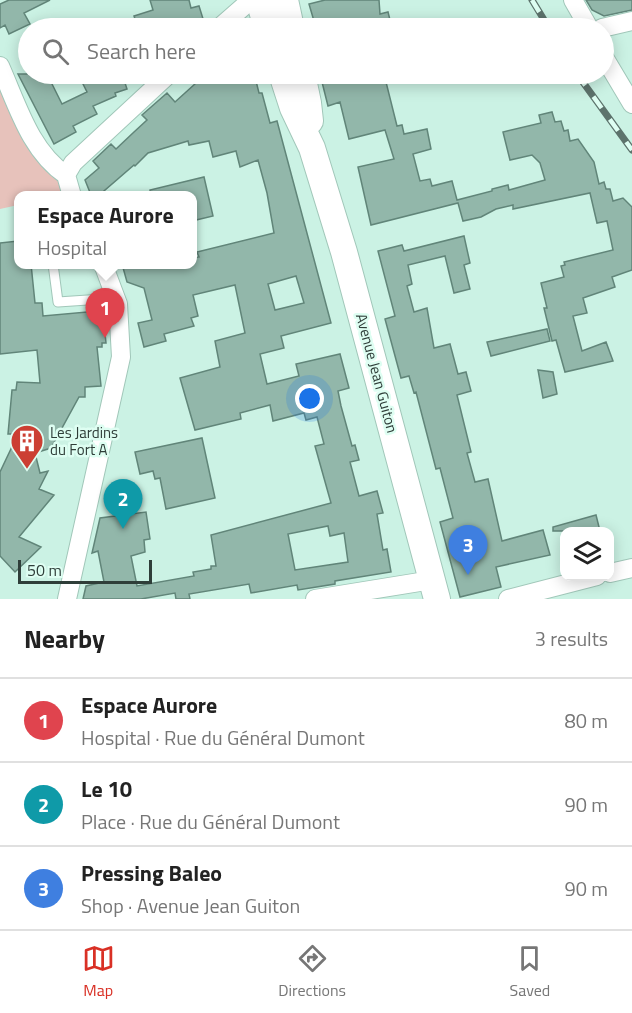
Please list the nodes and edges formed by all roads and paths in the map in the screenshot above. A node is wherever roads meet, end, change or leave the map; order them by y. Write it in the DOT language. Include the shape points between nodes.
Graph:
graph roads {
  1 [pos="251,0"];
  2 [pos="259,0"];
  3 [pos="285,0"];
  4 [pos="573,0"];
  5 [pos="230,18"];
  6 [pos="264,18"];
  7 [pos="289,18"];
  8 [pos="583,18"];
  9 [pos="632,21"];
  10 [pos="614,25"];
  11 [pos="0,66"];
  12 [pos="614,75"];
  13 [pos="158,84"];
  14 [pos="285,84"];
  15 [pos="304,84"];
  16 [pos="632,104"];
  17 [pos="312,148"];
  18 [pos="66,175"];
  19 [pos="71,191"];
  20 [pos="54,269"];
  21 [pos="105,269"];
  22 [pos="117,298"];
  23 [pos="632,568"];
  24 [pos="614,572"];
  25 [pos="578,581"];
  26 [pos="435,590"];
  27 [pos="67,599"];
  28 [pos="315,599"];
  29 [pos="508,599"];
  1 -- 5 [label="street"];
  2 -- 6 [label="main road"];
  3 -- 7 [label="main road"];
  4 -- 8 [label="street"];
  9 -- 10 [label="street"];
  11 -- 18 [label="street" via="43,156"];
  12 -- 16 [label="street"];
  13 -- 18 [label="street" via="73,163"];
  14 -- 17 [label="main road, Avenue Jean Guiton"];
  15 -- 17 [label="main road, Avenue Jean Guiton"];
  17 -- 26 [label="main road, Avenue Jean Guiton"];
  18 -- 19 [label="street"];
  20 -- 22 [label="lane" via="58,302"];
  21 -- 22 [label="street"];
  22 -- 27 [label="street" via="119,370"];
  23 -- 24 [label="street"];
  25 -- 29 [label="street"];
  26 -- 28 [label="street"];
}
